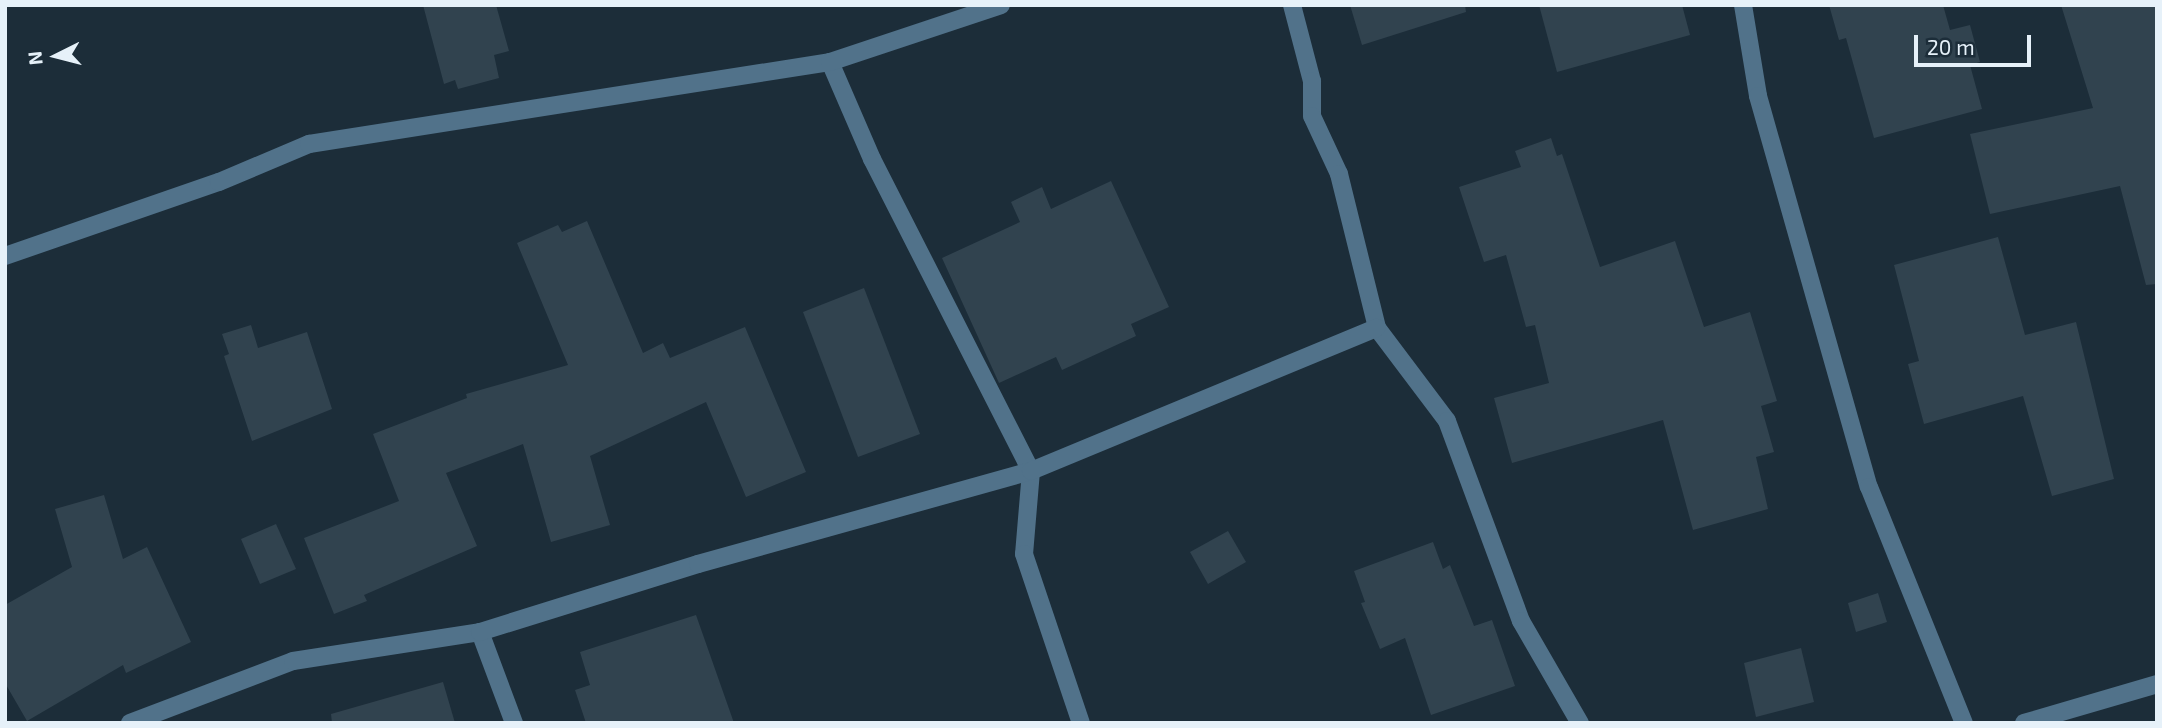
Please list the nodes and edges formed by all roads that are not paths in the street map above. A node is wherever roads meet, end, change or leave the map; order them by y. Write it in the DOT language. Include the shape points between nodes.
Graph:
graph roads {
  1 [pos="1001,5"];
  2 [pos="1292,5"];
  3 [pos="1743,5"];
  4 [pos="830,62"];
  5 [pos="5,256"];
  6 [pos="1377,328"];
  7 [pos="1031,471"];
  8 [pos="480,632"];
  9 [pos="2157,684"];
  10 [pos="130,723"];
  11 [pos="514,723"];
  12 [pos="1081,723"];
  13 [pos="1580,723"];
  14 [pos="1964,723"];
  15 [pos="2024,723"];
  1 -- 4 [label="street"];
  2 -- 6 [label="street" via="1312,81 1312,116 1339,174"];
  3 -- 14 [label="street" via="1758,96 1869,487"];
  4 -- 5 [label="street" via="309,144 219,182"];
  4 -- 7 [label="street" via="872,159"];
  6 -- 7 [label="street"];
  6 -- 13 [label="street" via="1447,421 1521,621"];
  7 -- 8 [label="street" via="698,564"];
  7 -- 12 [label="street" via="1024,554"];
  8 -- 10 [label="street" via="293,661"];
  8 -- 11 [label="street"];
  9 -- 15 [label="street"];
}
